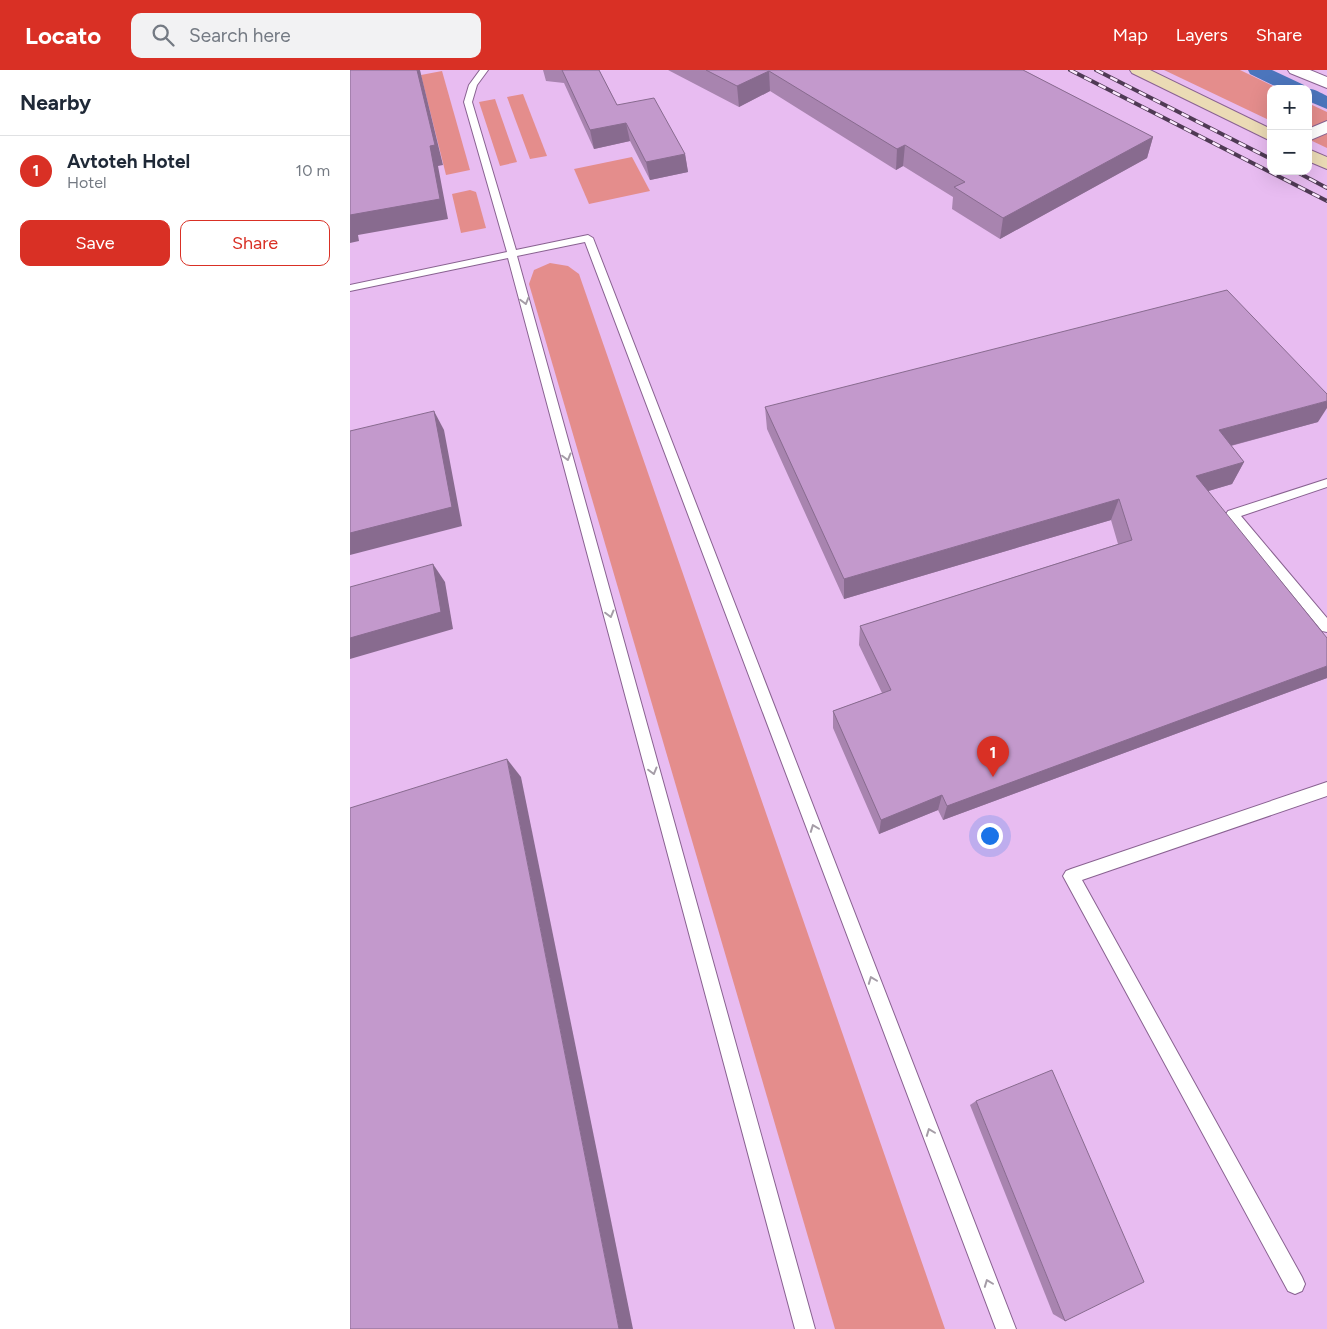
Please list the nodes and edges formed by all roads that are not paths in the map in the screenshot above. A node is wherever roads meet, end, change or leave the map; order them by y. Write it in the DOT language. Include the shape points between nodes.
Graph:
graph roads {
  1 [pos="484,70"];
  2 [pos="1138,70"];
  3 [pos="1296,70"];
  4 [pos="1327,83"];
  5 [pos="1327,126"];
  6 [pos="1267,134"];
  7 [pos="1312,134"];
  8 [pos="1312,156"];
  9 [pos="1327,164"];
  10 [pos="512,254"];
  11 [pos="350,288"];
  12 [pos="1327,483"];
  13 [pos="1327,627"];
  14 [pos="1327,789"];
  15 [pos="1295,1284"];
  16 [pos="805,1329"];
  17 [pos="1006,1329"];
  1 -- 10 [label="lane" via="472,85 468,102"];
  2 -- 6 [label="main road"];
  3 -- 4 [label="street"];
  5 -- 7 [label="street"];
  8 -- 9 [label="main road"];
  10 -- 11 [label="lane"];
  10 -- 16 [label="lane, one-way"];
  17 -- 10 [label="lane, one-way" via="588,238"];
  12 -- 13 [label="lane" via="1232,514"];
  14 -- 15 [label="lane" via="1071,876"];
}
